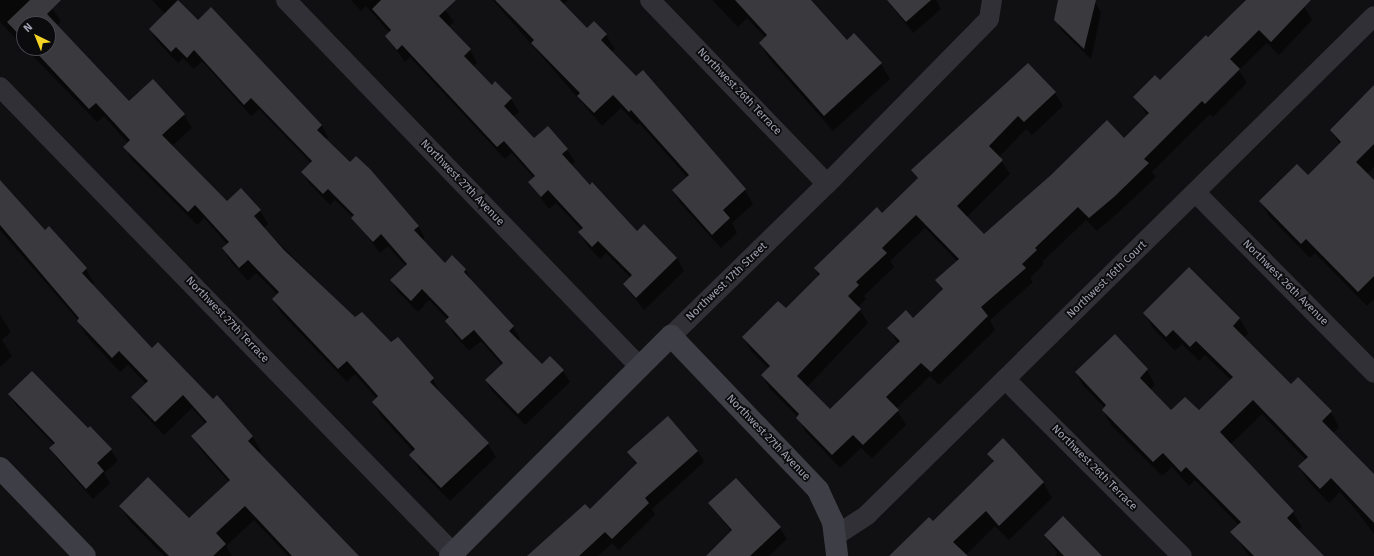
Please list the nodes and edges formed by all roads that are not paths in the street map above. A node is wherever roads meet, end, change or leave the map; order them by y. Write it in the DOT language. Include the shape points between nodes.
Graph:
graph roads {
  1 [pos="286,0"];
  2 [pos="650,0"];
  3 [pos="992,0"];
  4 [pos="1374,16"];
  5 [pos="0,87"];
  6 [pos="827,184"];
  7 [pos="1196,193"];
  8 [pos="671,336"];
  9 [pos="639,366"];
  10 [pos="1374,374"];
  11 [pos="1005,379"];
  12 [pos="0,468"];
  13 [pos="834,549"];
  14 [pos="452,554"];
  15 [pos="85,556"];
  16 [pos="1182,556"];
  1 -- 9 [label="street, Northwest 27th Avenue"];
  2 -- 6 [label="street, Northwest 26th Terrace"];
  3 -- 6 [label="street, Northwest 17th Street" via="989,19"];
  4 -- 7 [label="street, Northwest 16th Court"];
  5 -- 14 [label="street, Northwest 27th Terrace"];
  6 -- 8 [label="street, Northwest 17th Street"];
  7 -- 10 [label="street, Northwest 26th Avenue"];
  7 -- 11 [label="street, Northwest 16th Court"];
  8 -- 9 [label="street, Northwest 17th Street"];
  8 -- 13 [label="street, Northwest 27th Avenue" via="818,490 833,522"];
  9 -- 14 [label="street, Northwest 17th Street"];
  11 -- 13 [label="street, Northwest 16th Court"];
  11 -- 16 [label="street, Northwest 26th Terrace"];
  12 -- 15 [label="street"];
}
